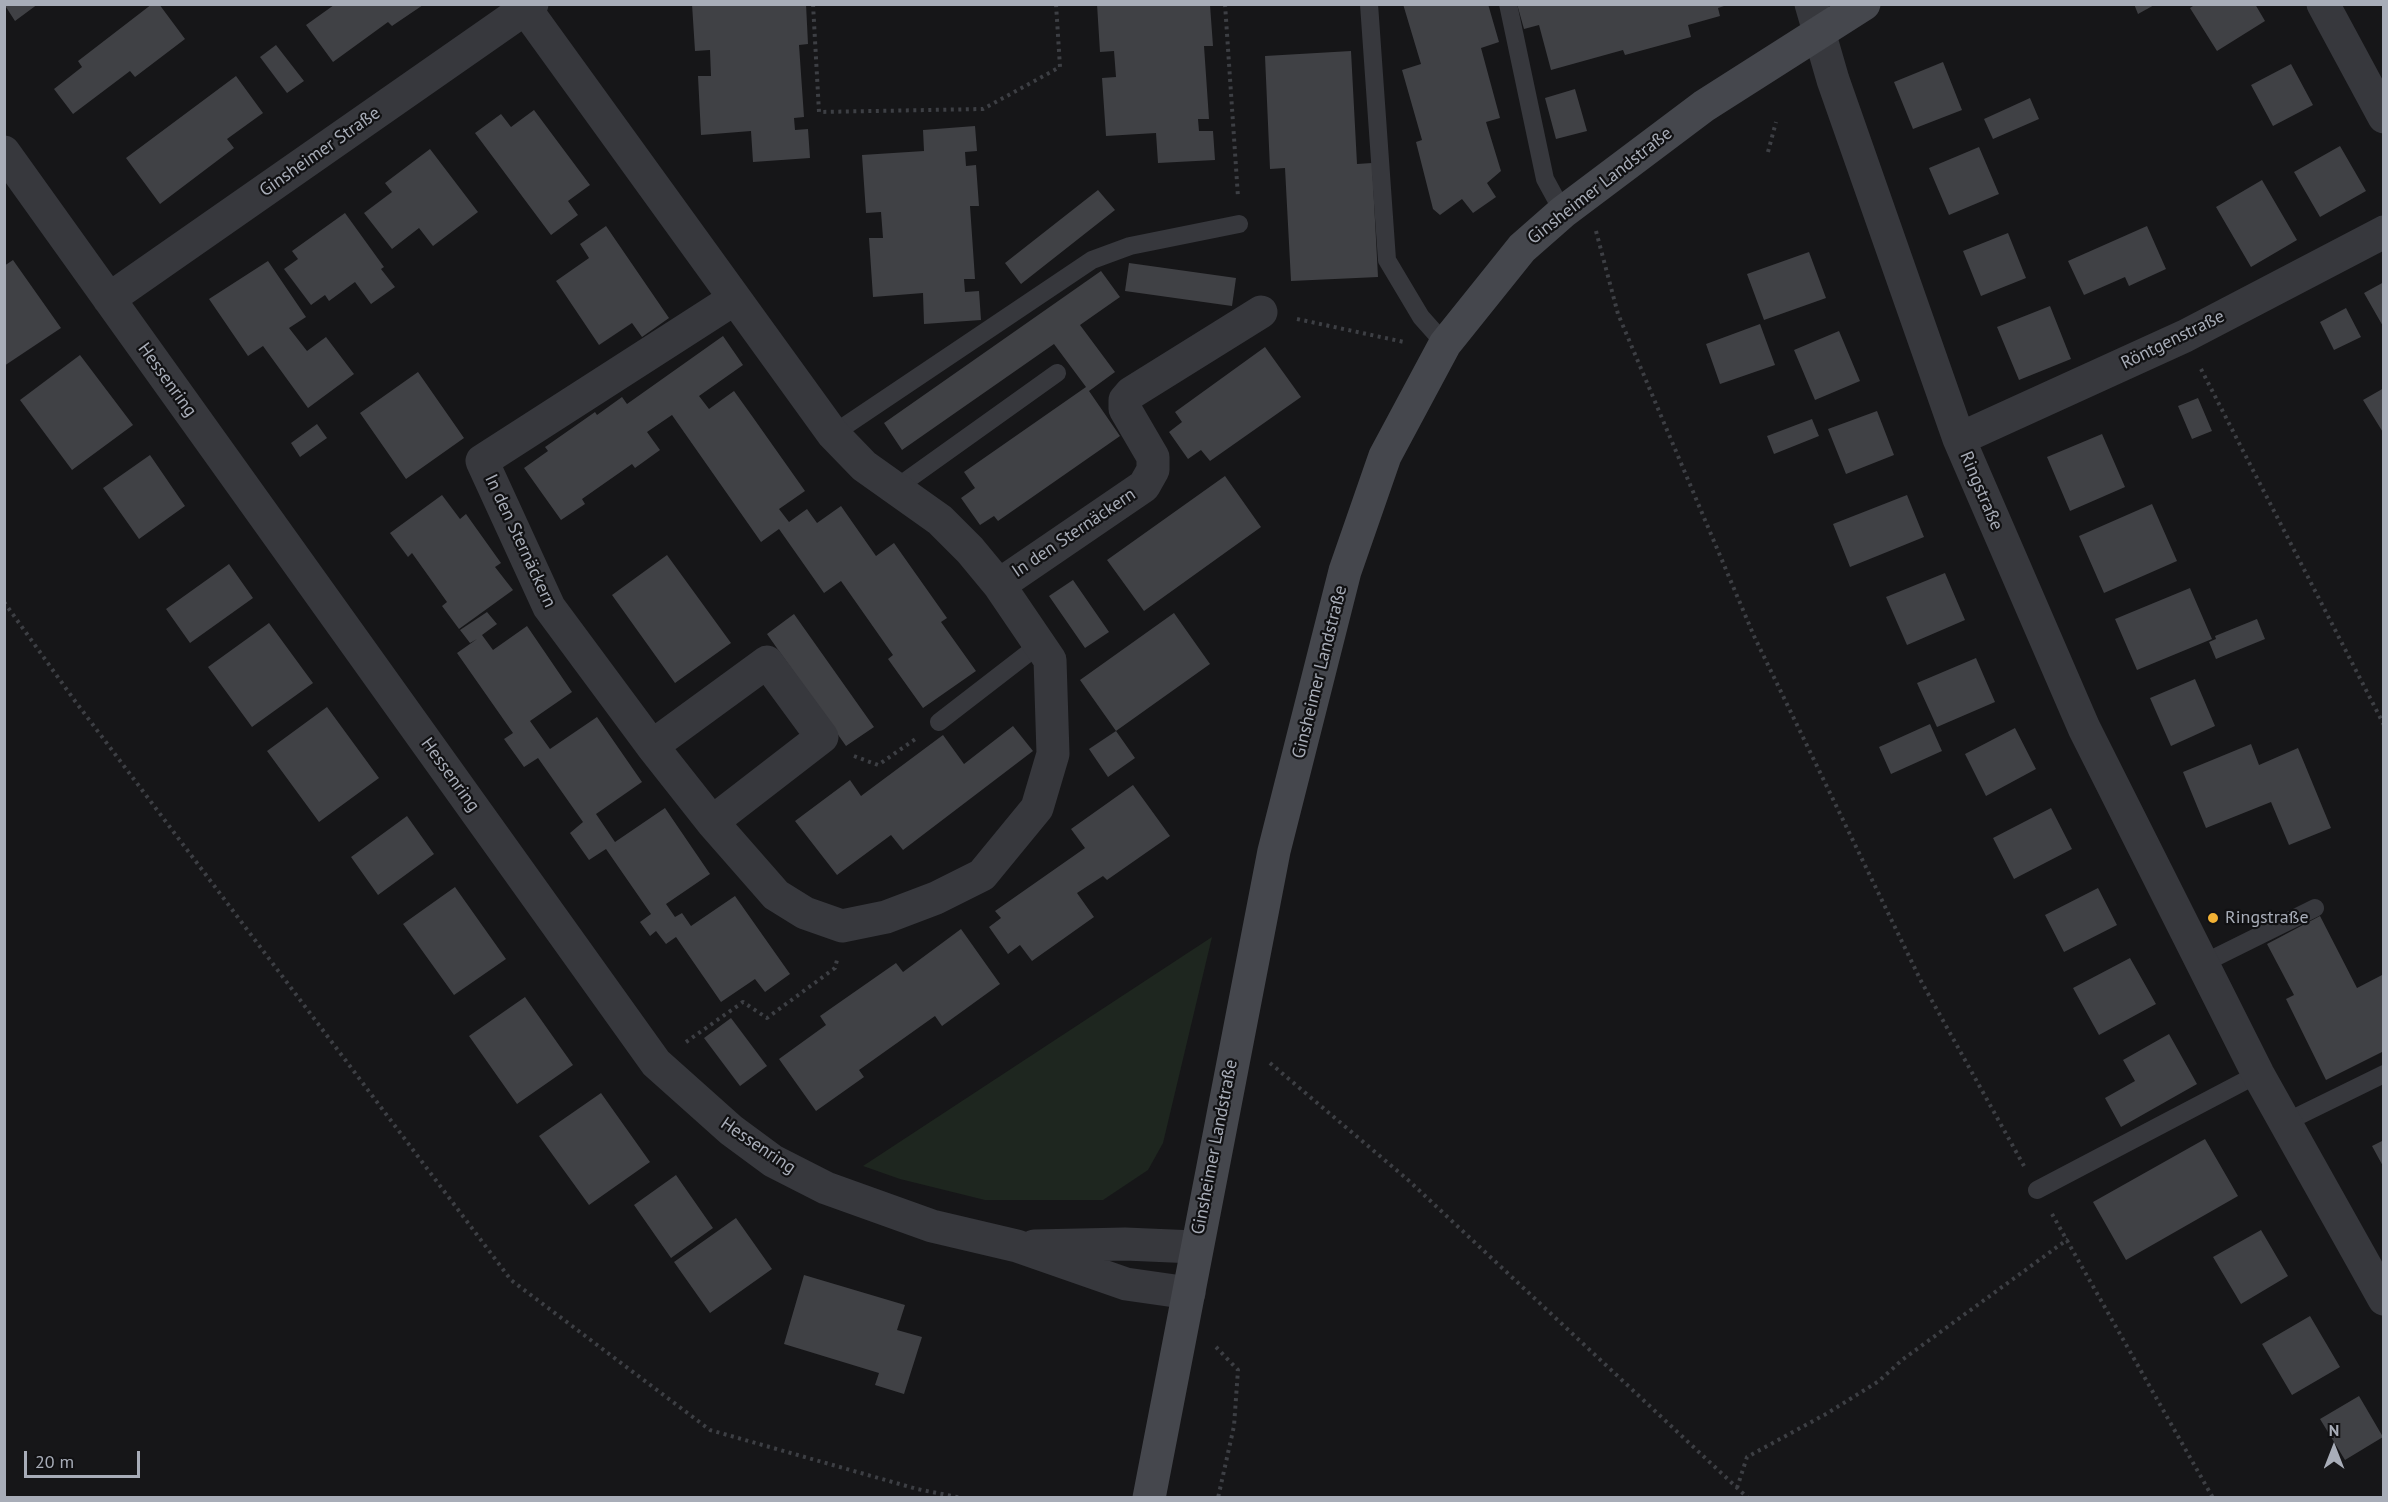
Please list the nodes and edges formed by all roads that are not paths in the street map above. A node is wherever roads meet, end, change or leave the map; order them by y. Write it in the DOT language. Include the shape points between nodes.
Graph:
graph roads {
  1 [pos="1369,4"];
  2 [pos="1508,4"];
  3 [pos="1864,4"];
  4 [pos="2323,4"];
  5 [pos="526,6"];
  6 [pos="1815,19"];
  7 [pos="2384,117"];
  8 [pos="4,152"];
  9 [pos="1575,203"];
  10 [pos="1239,224"];
  11 [pos="2384,232"];
  12 [pos="109,299"];
  13 [pos="734,299"];
  14 [pos="1261,312"];
  15 [pos="1445,344"];
  16 [pos="1057,373"];
  17 [pos="833,434"];
  18 [pos="1959,440"];
  19 [pos="896,488"];
  20 [pos="999,585"];
  21 [pos="1040,644"];
  22 [pos="939,722"];
  23 [pos="652,746"];
  24 [pos="712,822"];
  25 [pos="2315,908"];
  26 [pos="2202,964"];
  27 [pos="2258,1074"];
  28 [pos="2384,1074"];
  29 [pos="2284,1123"];
  30 [pos="2037,1190"];
  31 [pos="1017,1246"];
  32 [pos="1195,1247"];
  33 [pos="1189,1293"];
  34 [pos="2384,1299"];
  35 [pos="1149,1497"];
  1 -- 15 [label="lane" via="1387,260 1421,316"];
  2 -- 9 [label="lane" via="1545,180"];
  3 -- 6 [label="main road, Ginsheimer Landstraße"];
  4 -- 7 [label="street"];
  5 -- 12 [label="street, Ginsheimer Straße"];
  5 -- 13 [label="street, In den Sternäckern"];
  6 -- 9 [label="main road, Ginsheimer Landstraße"];
  6 -- 18 [label="street, Ringstraße" via="1836,90"];
  8 -- 12 [label="street, Hessenring"];
  9 -- 15 [label="main road, Ginsheimer Landstraße" via="1522,248"];
  10 -- 17 [label="lane" via="1130,246 1092,260"];
  11 -- 18 [label="street, Röntgenstraße" via="2184,336"];
  12 -- 31 [label="street, Hessenring" via="656,1063 731,1130 773,1161 826,1188 932,1226"];
  13 -- 17 [label="street, In den Sternäckern"];
  13 -- 23 [label="street, In den Sternäckern" via="482,461 549,607"];
  14 -- 20 [label="street, In den Sternäckern" via="1131,393 1125,400 1125,409 1154,457 1154,470 1144,486"];
  15 -- 32 [label="main road, Ginsheimer Landstraße" via="1385,456 1346,571 1274,851"];
  16 -- 19 [label="lane"];
  17 -- 19 [label="street, In den Sternäckern" via="864,466"];
  18 -- 26 [label="street, Ringstraße" via="2084,728"];
  19 -- 20 [label="street, In den Sternäckern" via="940,520"];
  20 -- 21 [label="street, In den Sternäckern"];
  21 -- 22 [label="lane"];
  21 -- 24 [label="street, In den Sternäckern" via="1050,660 1053,754 1037,808 982,875 885,917 842,926 805,913 777,896"];
  23 -- 24 [label="street, In den Sternäckern"];
  23 -- 24 [label="street" via="767,662 822,737"];
  25 -- 26 [label="lane"];
  26 -- 27 [label="street, Ringstraße"];
  27 -- 29 [label="street, Ringstraße"];
  27 -- 30 [label="lane"];
  28 -- 29 [label="lane"];
  29 -- 34 [label="street, Ringstraße"];
  31 -- 32 [label="street, Hessenring"];
  31 -- 33 [label="street, Hessenring" via="1126,1284"];
  32 -- 33 [label="main road, Ginsheimer Landstraße"];
  33 -- 35 [label="main road, Ginsheimer Landstraße"];
}
